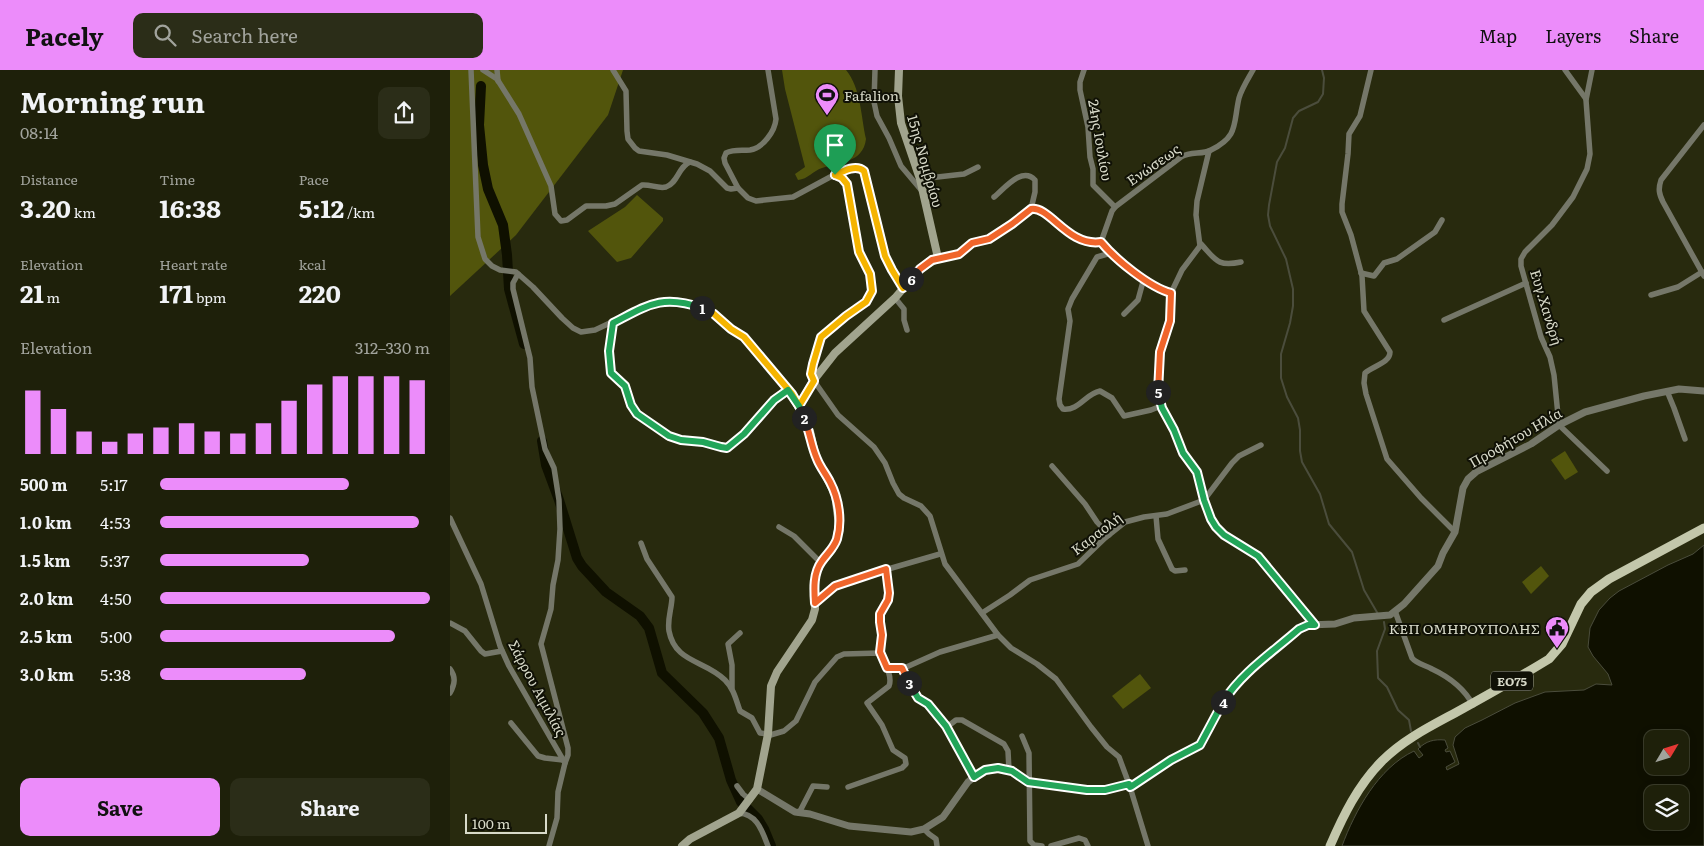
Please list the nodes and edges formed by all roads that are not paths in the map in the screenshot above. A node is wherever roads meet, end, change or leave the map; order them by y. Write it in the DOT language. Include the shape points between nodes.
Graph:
graph roads {
  1 [pos="471,70"];
  2 [pos="483,70"];
  3 [pos="497,70"];
  4 [pos="613,70"];
  5 [pos="768,70"];
  6 [pos="875,70"];
  7 [pos="899,70"];
  8 [pos="1084,70"];
  9 [pos="1253,70"];
  10 [pos="1371,70"];
  11 [pos="1566,70"];
  12 [pos="1592,70"];
  13 [pos="496,79"];
  14 [pos="1586,100"];
  15 [pos="1704,125"];
  16 [pos="1209,152"];
  17 [pos="690,162"];
  18 [pos="978,166"];
  19 [pos="835,175"];
  20 [pos="920,179"];
  21 [pos="738,188"];
  22 [pos="922,190"];
  23 [pos="994,197"];
  24 [pos="1115,207"];
  25 [pos="1031,209"];
  26 [pos="1442,220"];
  27 [pos="1101,242"];
  28 [pos="1201,244"];
  29 [pos="1111,253"];
  30 [pos="938,258"];
  31 [pos="1241,262"];
  32 [pos="516,273"];
  33 [pos="1361,273"];
  34 [pos="1703,274"];
  35 [pos="1144,278"];
  36 [pos="1526,283"];
  37 [pos="903,288"];
  38 [pos="1171,293"];
  39 [pos="1651,295"];
  40 [pos="895,298"];
  41 [pos="1124,314"];
  42 [pos="1444,320"];
  43 [pos="613,323"];
  44 [pos="906,330"];
  45 [pos="814,381"];
  46 [pos="788,390"];
  47 [pos="1667,391"];
  48 [pos="1704,392"];
  49 [pos="799,406"];
  50 [pos="1161,406"];
  51 [pos="1559,425"];
  52 [pos="1685,439"];
  53 [pos="1261,445"];
  54 [pos="1052,466"];
  55 [pos="1607,471"];
  56 [pos="1204,500"];
  57 [pos="1156,516"];
  58 [pos="450,518"];
  59 [pos="780,527"];
  60 [pos="1704,528"];
  61 [pos="1455,532"];
  62 [pos="1704,533"];
  63 [pos="1109,535"];
  64 [pos="640,543"];
  65 [pos="940,554"];
  66 [pos="820,562"];
  67 [pos="886,569"];
  68 [pos="1185,570"];
  69 [pos="815,603"];
  70 [pos="1395,611"];
  71 [pos="982,613"];
  72 [pos="450,623"];
  73 [pos="1315,625"];
  74 [pos="740,634"];
  75 [pos="998,635"];
  76 [pos="502,650"];
  77 [pos="880,652"];
  78 [pos="887,668"];
  79 [pos="902,668"];
  80 [pos="450,669"];
  81 [pos="732,688"];
  82 [pos="450,693"];
  83 [pos="1473,705"];
  84 [pos="511,723"];
  85 [pos="946,726"];
  86 [pos="768,735"];
  87 [pos="1022,736"];
  88 [pos="564,762"];
  89 [pos="1009,770"];
  90 [pos="974,777"];
  91 [pos="1028,782"];
  92 [pos="737,786"];
  93 [pos="1129,786"];
  94 [pos="848,787"];
  95 [pos="827,788"];
  96 [pos="757,789"];
  97 [pos="745,807"];
  98 [pos="799,813"];
  99 [pos="924,829"];
  100 [pos="549,846"];
  101 [pos="682,846"];
  102 [pos="768,846"];
  103 [pos="938,846"];
  104 [pos="1042,846"];
  105 [pos="1051,846"];
  106 [pos="1088,846"];
  107 [pos="1148,846"];
  108 [pos="1330,846"];
  109 [pos="1334,846"];
  1 -- 32 [label="street" via="478,237 485,259 496,269"];
  2 -- 13 [label="street"];
  3 -- 13 [label="street"];
  4 -- 17 [label="street" via="626,91 627,131 632,145 639,151"];
  5 -- 21 [label="street" via="776,119 773,130 754,149 731,151 725,155 724,164"];
  6 -- 22 [label="street" via="877,116 890,138 900,166"];
  7 -- 20 [label="main road, 15ης Νομβρίου" via="901,123"];
  8 -- 24 [label="street, 24ης Ιουλίου" via="1080,90 1088,127 1093,184"];
  9 -- 16 [label="street, Ενώσεως" via="1241,92 1231,134"];
  10 -- 33 [label="street" via="1360,116 1349,134 1342,204"];
  11 -- 14 [label="street"];
  12 -- 14 [label="street, Ευγ.Χανδρή"];
  13 -- 17 [label="street" via="526,129 551,186 554,214 561,221 586,206 615,204 642,185 668,186"];
  14 -- 36 [label="street, Ευγ.Χανδρή" via="1590,154 1587,169 1573,197 1522,256"];
  15 -- 34 [label="street" via="1659,186 1659,194"];
  16 -- 24 [label="street, Ενώσεως" via="1188,153"];
  16 -- 28 [label="street" via="1197,201"];
  17 -- 21 [label="street" via="710,171 729,189"];
  18 -- 20 [label="street" via="964,174"];
  19 -- 21 [label="street" via="791,198 756,201"];
  19 -- 37 [label="street" via="855,168 864,171 885,256"];
  19 -- 45 [label="street" via="845,180 848,188 859,252 870,274 872,291 866,302 821,337 811,374"];
  20 -- 22 [label="main road, 15ης Νομβρίου"];
  22 -- 30 [label="main road, 15ης Νομβρίου"];
  23 -- 25 [label="street" via="1021,176 1029,176 1036,184"];
  24 -- 27 [label="street"];
  25 -- 27 [label="street" via="1039,210 1071,235"];
  25 -- 30 [label="street" via="989,239 972,243 959,254"];
  26 -- 33 [label="street" via="1435,232 1384,263 1374,276"];
  27 -- 29 [label="street"];
  28 -- 31 [label="street" via="1221,264"];
  28 -- 38 [label="street" via="1182,270"];
  29 -- 35 [label="street"];
  29 -- 50 [label="street" via="1097,257 1068,309 1070,320 1059,403 1063,409 1070,409 1090,394 1100,391 1112,398 1124,416"];
  30 -- 37 [label="main road" via="920,269"];
  32 -- 43 [label="street" via="576,330 588,332"];
  32 -- 88 [label="street" via="513,289 530,358 532,387 545,449 554,468 560,500 558,560 551,609 541,644 568,748"];
  33 -- 61 [label="street" via="1364,311 1390,352 1389,359 1368,370 1364,379 1387,458"];
  34 -- 39 [label="street" via="1668,291"];
  35 -- 38 [label="street"];
  35 -- 41 [label="street" via="1140,297"];
  36 -- 42 [label="street"];
  36 -- 51 [label="street, Ευγ.Χανδρή" via="1554,375"];
  37 -- 40 [label="main road"];
  38 -- 50 [label="street" via="1169,329 1160,352 1158,390"];
  40 -- 44 [label="street" via="904,308"];
  40 -- 45 [label="main road" via="834,354"];
  43 -- 46 [label="street" via="659,302 681,301 701,307 744,337"];
  43 -- 46 [label="street" via="609,351 611,373 625,386 637,414 669,436 727,448"];
  45 -- 49 [label="main road"];
  45 -- 65 [label="street" via="838,414 874,447 899,494 921,506 930,516"];
  46 -- 49 [label="street"];
  47 -- 48 [label="street, Προφήτου Ηλία" via="1684,388"];
  47 -- 51 [label="street, Προφήτου Ηλία" via="1586,412"];
  47 -- 52 [label="street"];
  49 -- 66 [label="main road" via="810,431 816,458 835,494 838,509 836,541"];
  50 -- 56 [label="street" via="1183,453 1196,470"];
  51 -- 55 [label="street"];
  51 -- 61 [label="street, Προφήτου Ηλία" via="1468,479 1461,494"];
  53 -- 56 [label="street" via="1239,456"];
  54 -- 63 [label="street"];
  56 -- 57 [label="street, Καραολή"];
  56 -- 73 [label="street" via="1219,531 1258,556"];
  57 -- 63 [label="street, Καραολή" via="1128,521"];
  57 -- 68 [label="street" via="1158,539 1172,569"];
  58 -- 76 [label="street, Σάρρου Αιμιλίας" via="481,584"];
  59 -- 66 [label="street"];
  60 -- 83 [label="main road, ΕΟ75" via="1598,587 1583,600 1562,644 1552,657"];
  61 -- 70 [label="street, Προφήτου Ηλία" via="1436,569"];
  62 -- 83 [label="main road, ΕΟ75" via="1600,590 1587,603 1566,646 1555,660"];
  63 -- 71 [label="street, Καραολή" via="1078,564 1030,580"];
  64 -- 81 [label="street" via="672,597 668,624 676,649 714,671"];
  65 -- 67 [label="street"];
  65 -- 71 [label="street" via="944,564"];
  66 -- 69 [label="main road" via="815,579"];
  67 -- 69 [label="street" via="835,586"];
  67 -- 77 [label="street" via="889,593 880,614"];
  69 -- 86 [label="main road" via="812,620 774,678 769,699"];
  70 -- 73 [label="street" via="1390,615"];
  70 -- 83 [label="street" via="1412,658 1452,680"];
  71 -- 75 [label="street"];
  72 -- 76 [label="street" via="466,631 484,654"];
  73 -- 93 [label="street" via="1299,629 1235,684 1200,745 1171,760 1138,784"];
  74 -- 81 [label="street" via="728,644"];
  75 -- 79 [label="street" via="940,652"];
  75 -- 93 [label="street" via="1056,679 1096,734 1120,757"];
  76 -- 88 [label="street, Σάρρου Αιμιλίας"];
  77 -- 78 [label="street"];
  77 -- 86 [label="street" via="837,657 815,682 796,721 784,731"];
  78 -- 79 [label="street"];
  78 -- 94 [label="street" via="889,686 867,702 882,725 892,750 905,758 906,764"];
  79 -- 85 [label="street" via="918,698 928,704"];
  80 -- 82 [label="street" via="454,677"];
  81 -- 86 [label="street" via="740,711 752,718 760,732"];
  83 -- 108 [label="main road, ΕΟ75" via="1410,738 1382,760 1343,817"];
  83 -- 109 [label="main road, ΕΟ75" via="1412,741 1386,763 1363,792"];
  84 -- 88 [label="street" via="538,756"];
  85 -- 89 [label="street" via="962,720 1002,742 1008,751"];
  85 -- 90 [label="street"];
  86 -- 96 [label="main road"];
  87 -- 91 [label="street" via="1029,753"];
  88 -- 100 [label="street" via="557,818"];
  89 -- 90 [label="street" via="992,768"];
  89 -- 91 [label="street"];
  90 -- 99 [label="street" via="961,790 946,814"];
  91 -- 93 [label="street" via="1101,790"];
  91 -- 104 [label="street" via="1030,840 1034,845"];
  92 -- 97 [label="street"];
  93 -- 107 [label="street"];
  95 -- 98 [label="street" via="813,786"];
  96 -- 97 [label="main road"];
  96 -- 98 [label="street"];
  97 -- 101 [label="main road"];
  97 -- 102 [label="street"];
  98 -- 99 [label="street" via="849,826 908,832"];
  99 -- 103 [label="street" via="936,839"];
  105 -- 106 [label="street" via="1079,838"];
}
